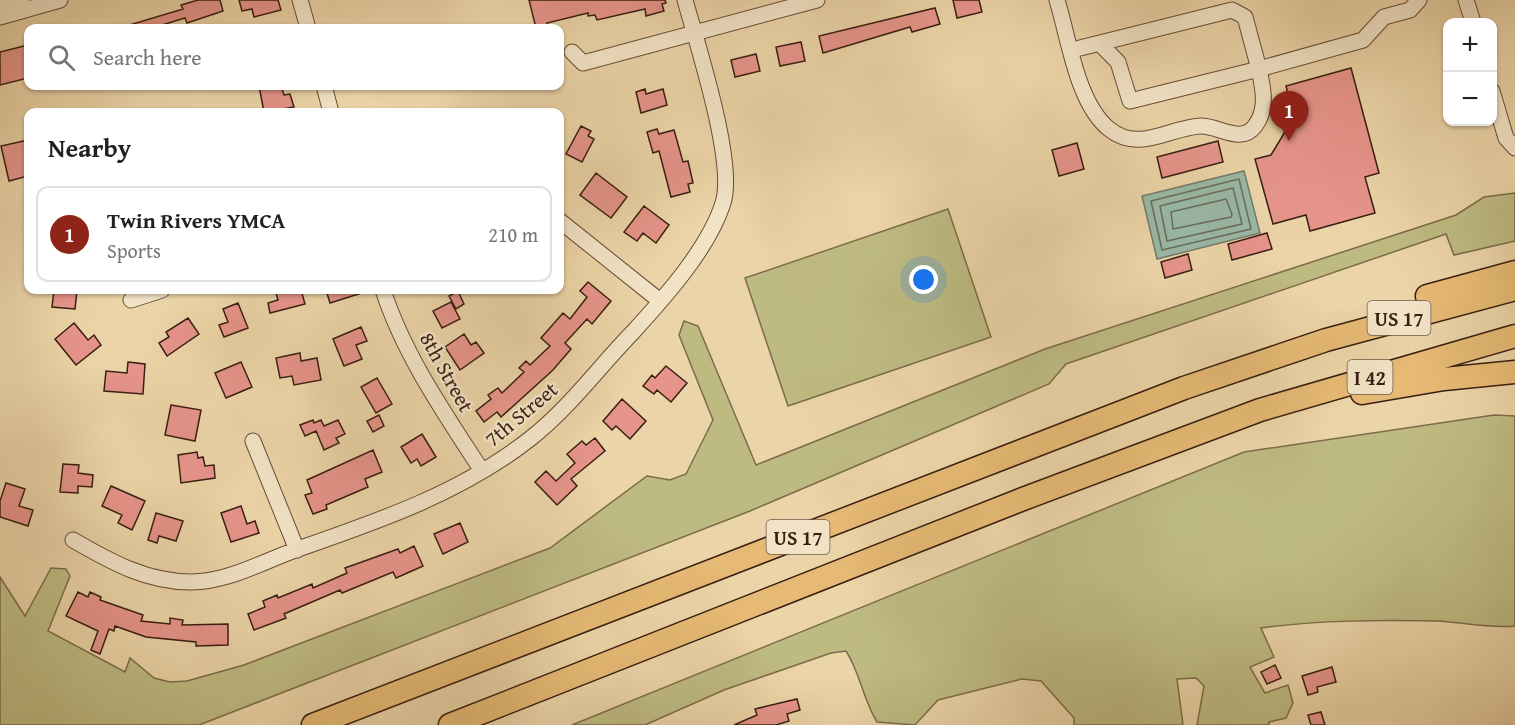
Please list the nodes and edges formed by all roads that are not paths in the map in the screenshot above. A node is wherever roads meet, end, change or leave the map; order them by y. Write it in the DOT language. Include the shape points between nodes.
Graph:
graph roads {
  1 [pos="22,0"];
  2 [pos="60,0"];
  3 [pos="300,0"];
  4 [pos="685,0"];
  5 [pos="817,0"];
  6 [pos="1057,0"];
  7 [pos="1419,0"];
  8 [pos="1466,0"];
  9 [pos="0,6"];
  10 [pos="0,17"];
  11 [pos="1472,18"];
  12 [pos="307,24"];
  13 [pos="694,34"];
  14 [pos="1101,45"];
  15 [pos="1072,50"];
  16 [pos="572,52"];
  17 [pos="1259,69"];
  18 [pos="325,90"];
  19 [pos="330,108"];
  20 [pos="1497,108"];
  21 [pos="1515,148"];
  22 [pos="564,224"];
  23 [pos="1515,272"];
  24 [pos="1515,289"];
  25 [pos="150,294"];
  26 [pos="385,294"];
  27 [pos="131,300"];
  28 [pos="660,301"];
  29 [pos="1515,336"];
  30 [pos="1326,340"];
  31 [pos="1515,372"];
  32 [pos="1226,422"];
  33 [pos="253,441"];
  34 [pos="482,471"];
  35 [pos="73,540"];
  36 [pos="297,550"];
  37 [pos="313,725"];
  38 [pos="450,725"];
  1 -- 9 [label="street"];
  2 -- 10 [label="street"];
  3 -- 12 [label="street"];
  4 -- 13 [label="street, 7th Street"];
  5 -- 13 [label="street"];
  6 -- 15 [label="street"];
  7 -- 17 [label="street" via="1410,10 1384,17 1363,39"];
  8 -- 11 [label="street"];
  13 -- 16 [label="street" via="583,63"];
  13 -- 28 [label="street, 7th Street" via="725,159 724,202 706,240"];
  14 -- 15 [label="street"];
  14 -- 17 [label="street" via="1118,62 1130,101"];
  14 -- 17 [label="street" via="1232,10 1245,17"];
  15 -- 17 [label="street" via="1093,113 1122,139 1135,141 1194,126 1209,125 1236,135 1246,133 1255,126 1263,110"];
  18 -- 19 [label="street"];
  20 -- 21 [label="street" via="1506,138"];
  22 -- 28 [label="street"];
  23 -- 30 [label="highway" via="1401,304"];
  24 -- 30 [label="highway, US 17"];
  25 -- 27 [label="street"];
  26 -- 34 [label="street, 8th Street" via="432,393"];
  28 -- 34 [label="street, 7th Street" via="564,408 531,438"];
  29 -- 32 [label="highway, I 42"];
  30 -- 37 [label="highway, US 17" via="1184,388"];
  31 -- 32 [label="highway" via="1410,384"];
  32 -- 38 [label="highway, I 42"];
  33 -- 36 [label="street"];
  34 -- 36 [label="street, 7th Street" via="417,504"];
  35 -- 36 [label="street, 7th Street" via="130,570 160,580 194,582 229,575"];
}
